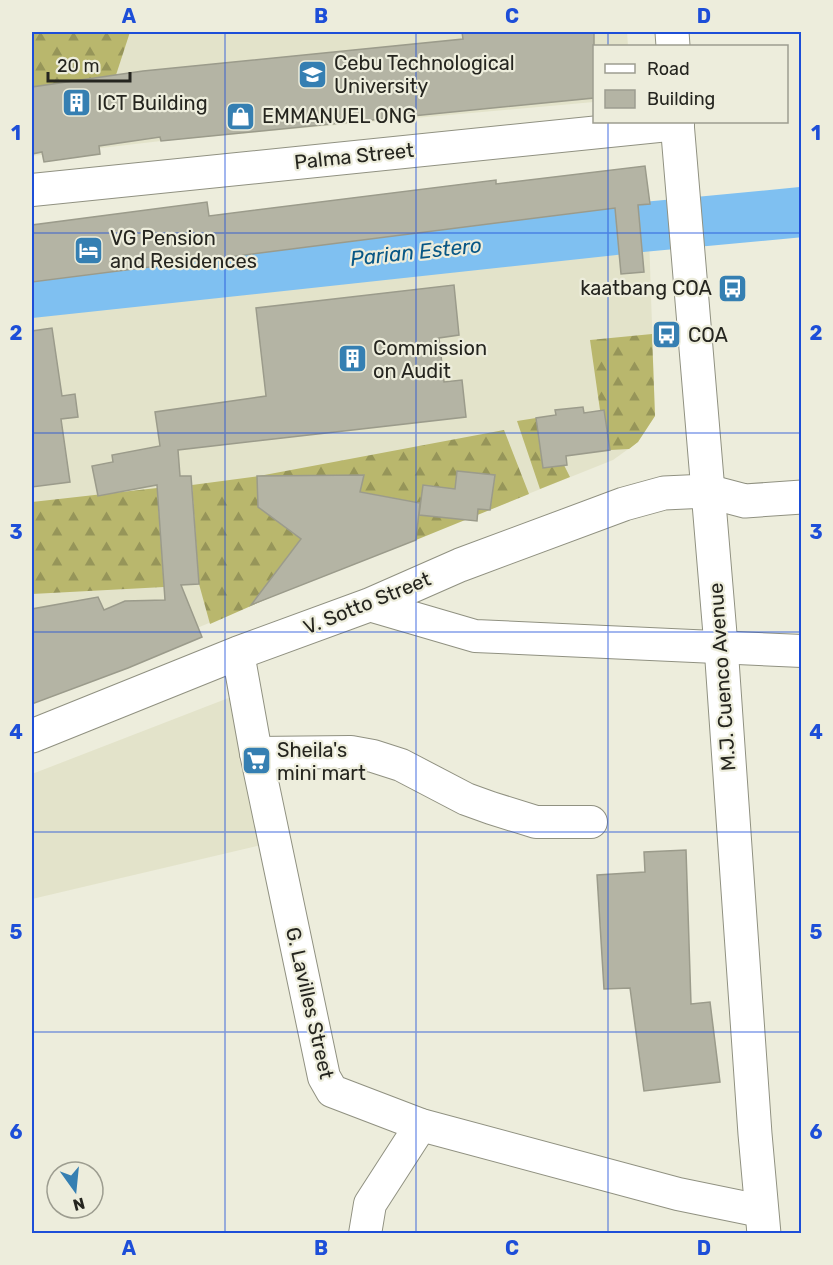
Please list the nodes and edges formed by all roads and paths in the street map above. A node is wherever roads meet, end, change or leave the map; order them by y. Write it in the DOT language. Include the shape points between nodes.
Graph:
graph roads {
  1 [pos="677,123"];
  2 [pos="32,190"];
  3 [pos="707,491"];
  4 [pos="801,497"];
  5 [pos="369,605"];
  6 [pos="721,646"];
  7 [pos="801,651"];
  8 [pos="238,653"];
  9 [pos="32,736"];
  10 [pos="256,753"];
  11 [pos="591,822"];
  12 [pos="421,1125"];
  13 [pos="762,1222"];
  14 [pos="364,1233"];
  1 -- 2 [label="street, Palma Street"];
  1 -- 3 [label="main road, M.J. Cuenco Avenue"];
  3 -- 4 [label="main road, V. Sotto Street" via="745,501"];
  3 -- 5 [label="main road, V. Sotto Street" via="664,493 624,504 460,565"];
  3 -- 6 [label="main road, M.J. Cuenco Avenue"];
  5 -- 6 [label="street" via="475,636"];
  5 -- 8 [label="main road, V. Sotto Street"];
  6 -- 7 [label="street"];
  6 -- 13 [label="main road, M.J. Cuenco Avenue"];
  8 -- 9 [label="main road, V. Sotto Street"];
  8 -- 10 [label="street, G. Lavilles Street"];
  10 -- 11 [label="street" via="351,752 373,756 400,765 466,799 536,822"];
  10 -- 12 [label="street, G. Lavilles Street" via="324,1077 332,1091"];
  12 -- 13 [label="street, G. Lavilles Street" via="678,1194"];
  12 -- 14 [label="street" via="369,1204"];
}
